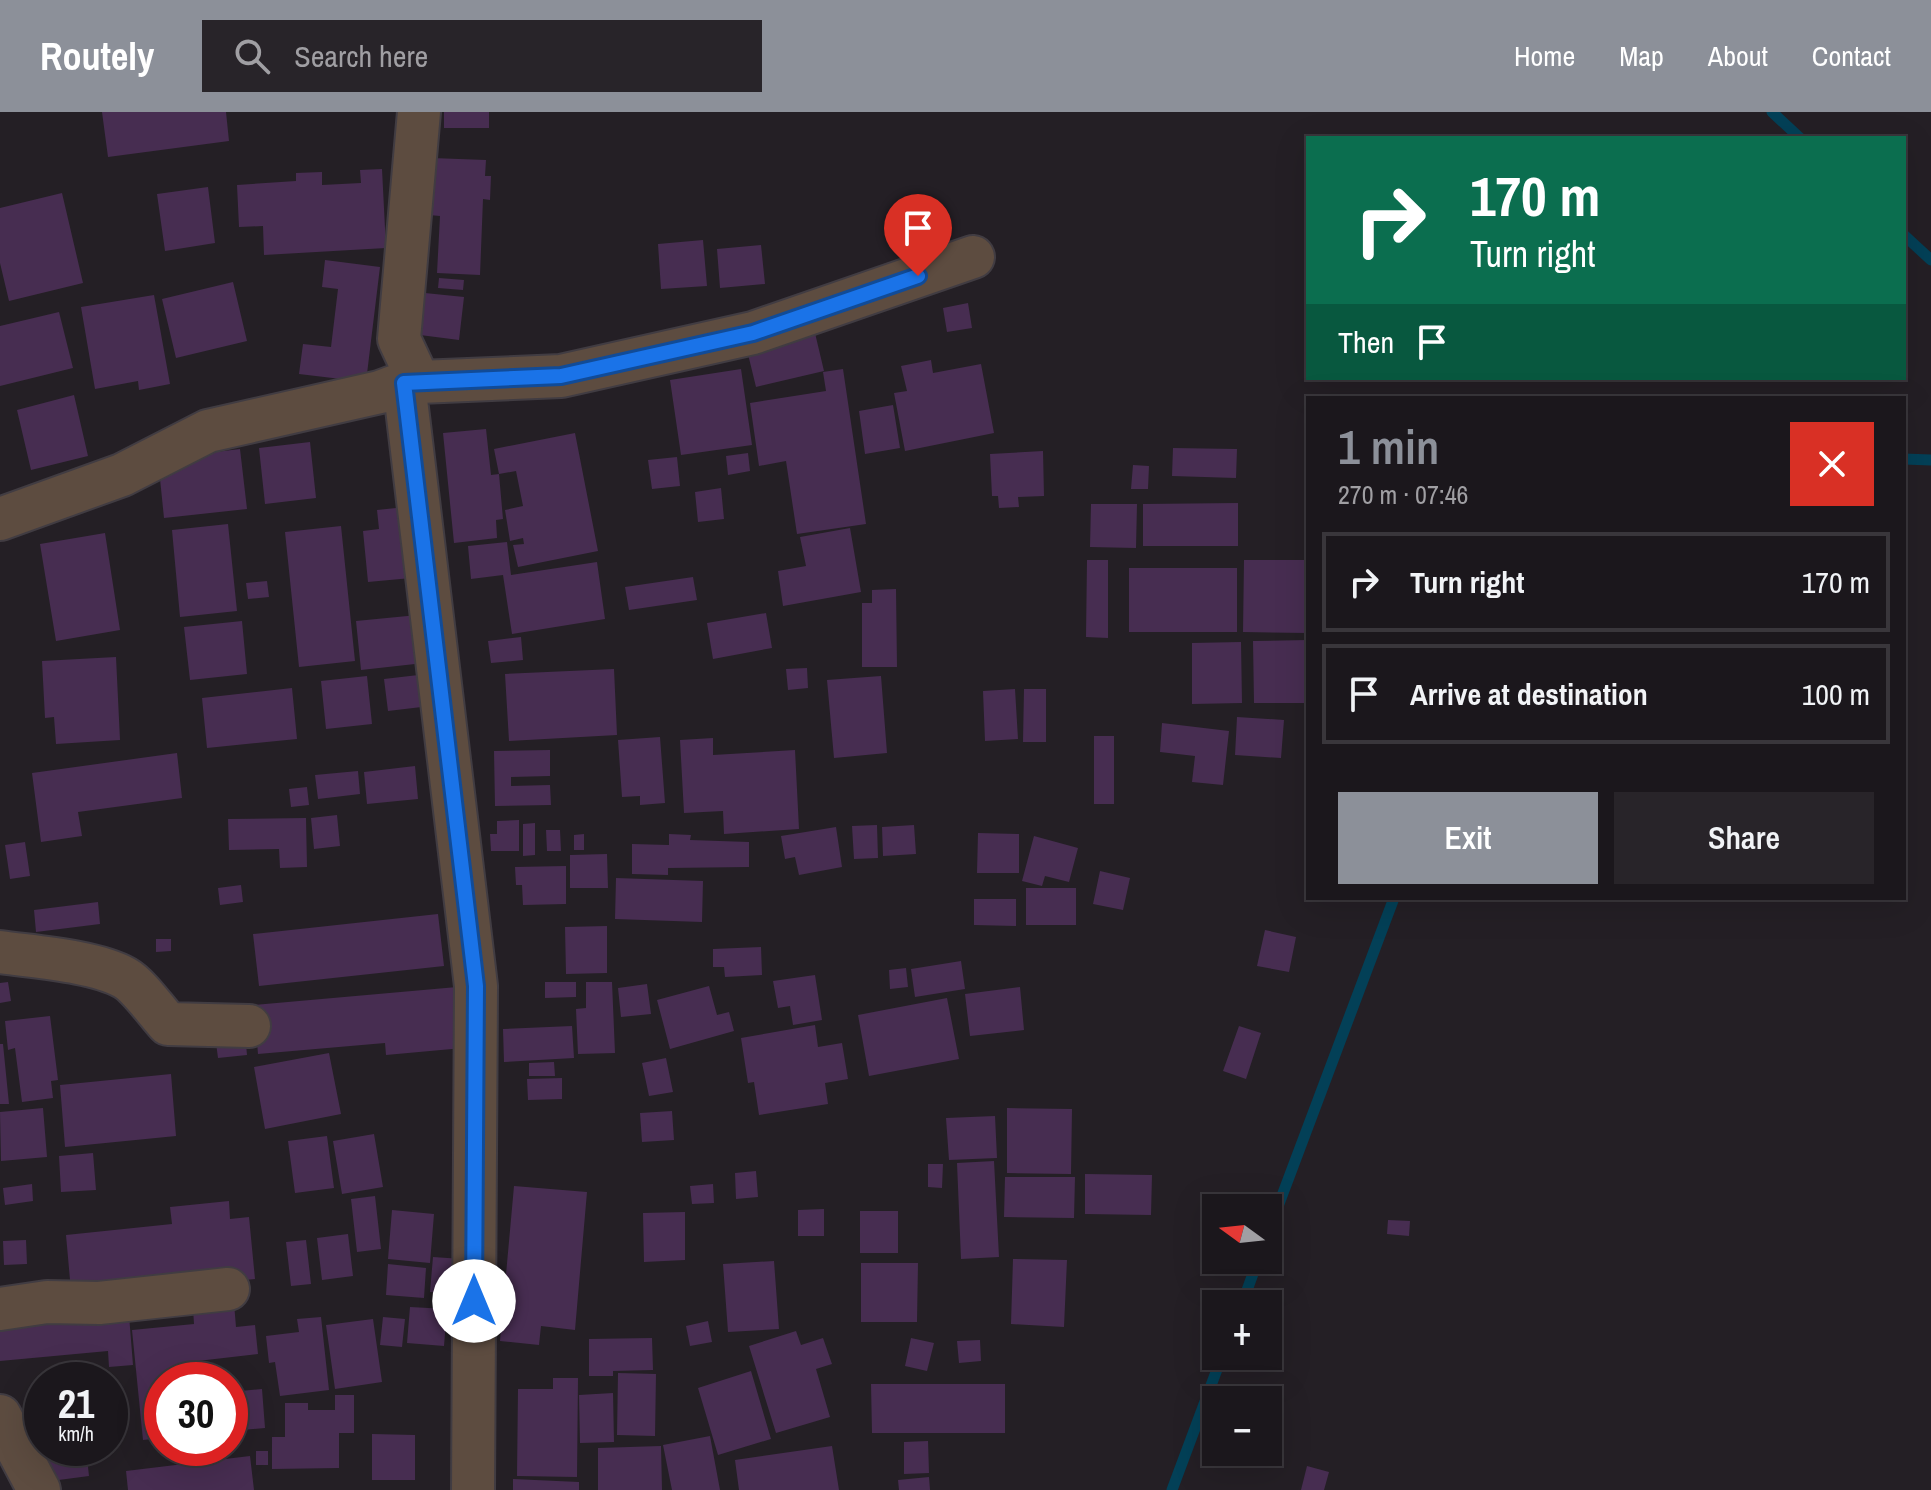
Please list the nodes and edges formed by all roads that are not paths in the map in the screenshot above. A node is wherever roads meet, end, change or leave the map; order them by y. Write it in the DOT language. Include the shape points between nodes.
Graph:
graph roads {
  1 [pos="419,112"];
  2 [pos="973,257"];
  3 [pos="412,383"];
  4 [pos="0,519"];
  5 [pos="0,952"];
  6 [pos="249,1026"];
  7 [pos="228,1289"];
  8 [pos="0,1309"];
  9 [pos="0,1416"];
  10 [pos="39,1490"];
  11 [pos="473,1490"];
  1 -- 3 [label="street" via="399,339"];
  2 -- 3 [label="street" via="753,333 561,376"];
  3 -- 4 [label="street" via="208,431 122,475"];
  3 -- 11 [label="street" via="476,986"];
  5 -- 6 [label="street" via="82,965 127,979 168,1024"];
  7 -- 8 [label="street"];
  9 -- 10 [label="street"];
}
